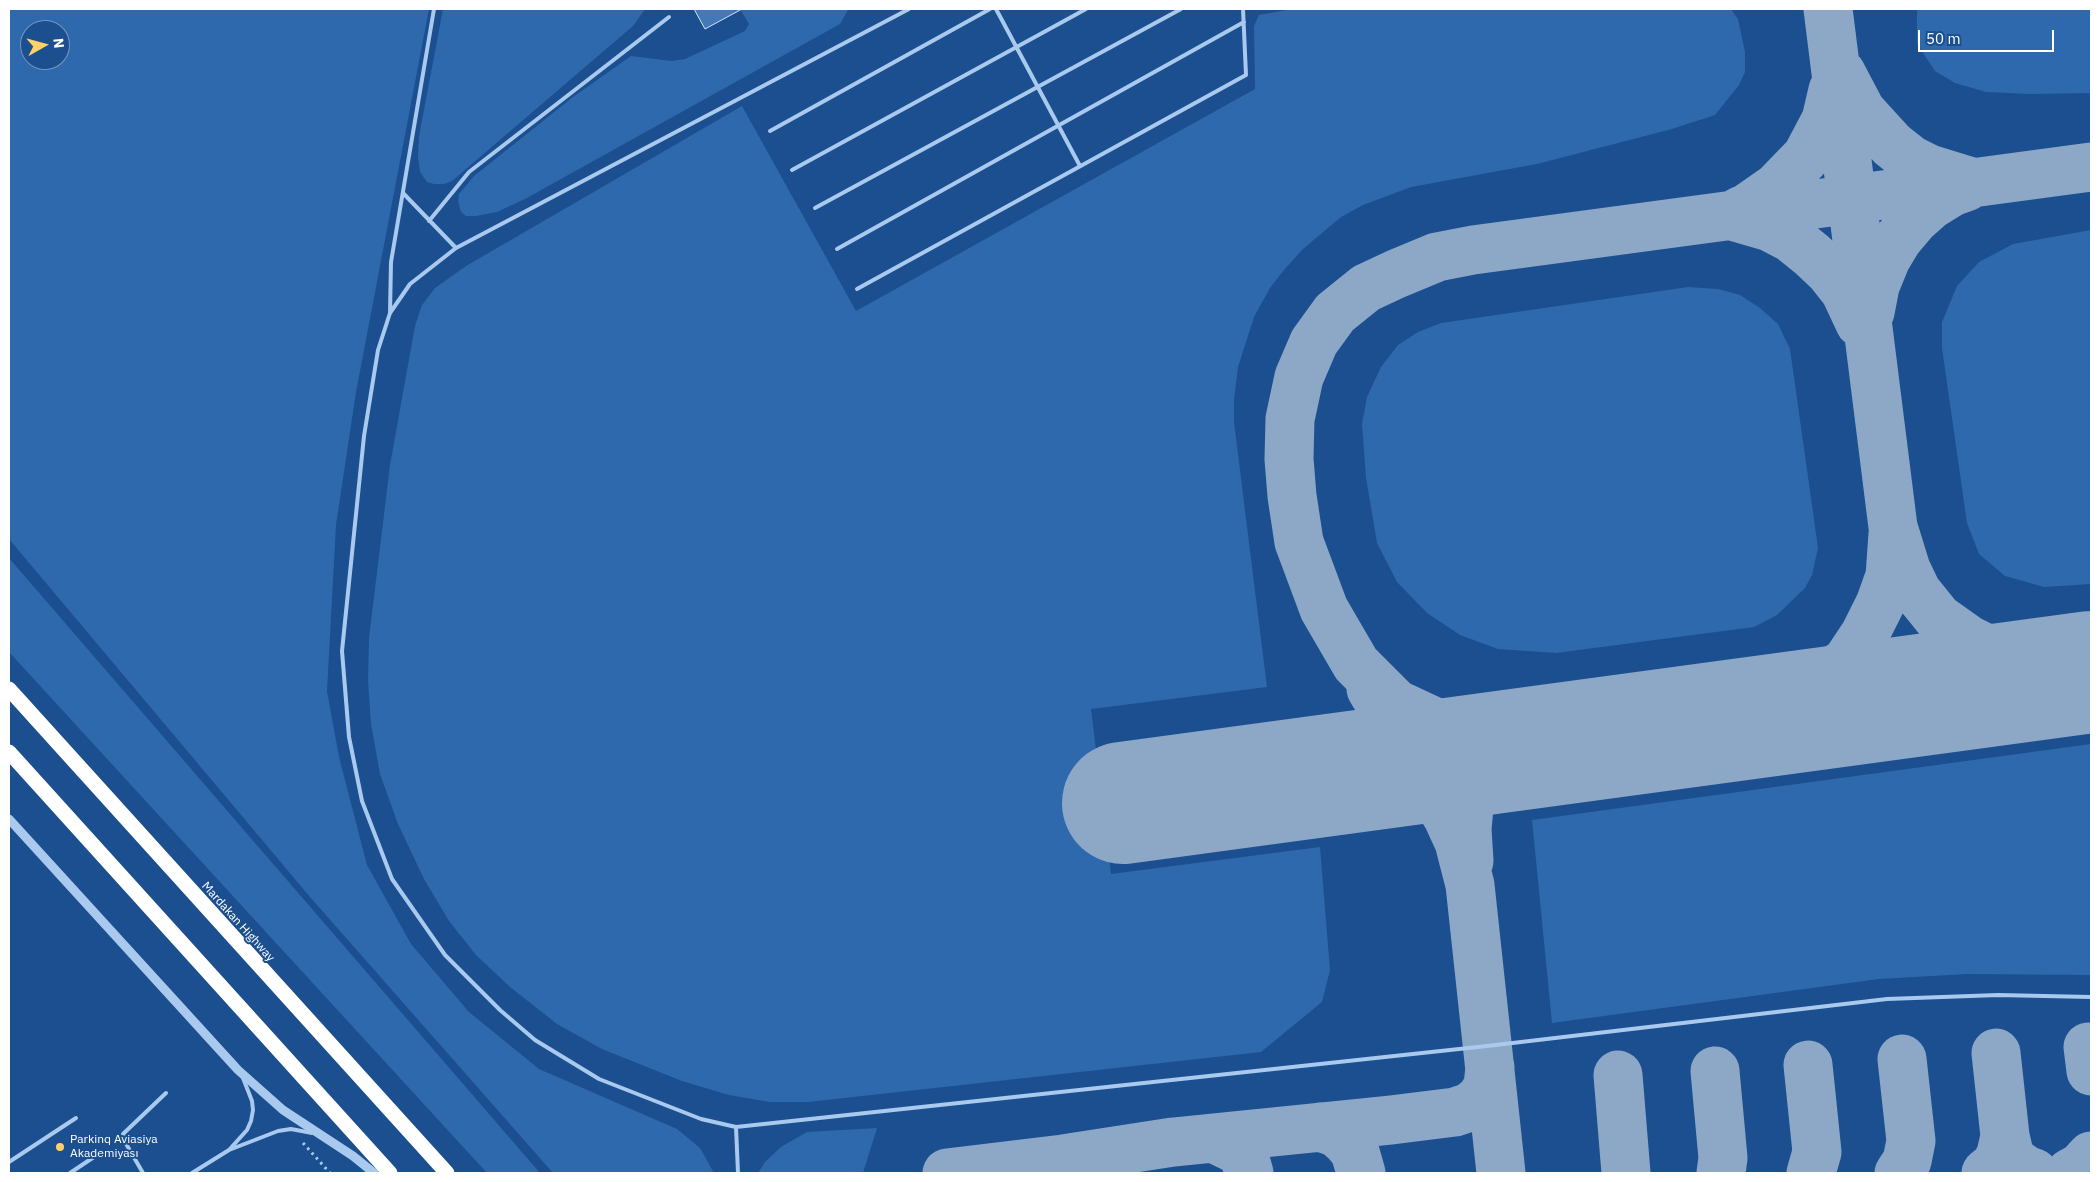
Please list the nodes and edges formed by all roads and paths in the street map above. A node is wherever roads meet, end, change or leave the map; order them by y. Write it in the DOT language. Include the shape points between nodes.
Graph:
graph roads {
  1 [pos="434,9"];
  2 [pos="908,9"];
  3 [pos="990,9"];
  4 [pos="996,9"];
  5 [pos="1086,9"];
  6 [pos="1181,9"];
  7 [pos="1243,9"];
  8 [pos="669,17"];
  9 [pos="1244,22"];
  10 [pos="1016,47"];
  11 [pos="1038,87"];
  12 [pos="1058,125"];
  13 [pos="770,131"];
  14 [pos="1080,166"];
  15 [pos="792,170"];
  16 [pos="403,194"];
  17 [pos="815,208"];
  18 [pos="429,221"];
  19 [pos="456,248"];
  20 [pos="837,249"];
  21 [pos="858,289"];
  22 [pos="390,313"];
  23 [pos="9,689"];
  24 [pos="9,752"];
  25 [pos="9,819"];
  26 [pos="2091,997"];
  27 [pos="238,1070"];
  28 [pos="166,1093"];
  29 [pos="76,1118"];
  30 [pos="736,1127"];
  31 [pos="291,1130"];
  32 [pos="322,1136"];
  33 [pos="229,1150"];
  34 [pos="97,1155"];
  35 [pos="9,1162"];
  36 [pos="70,1173"];
  37 [pos="143,1173"];
  38 [pos="192,1173"];
  39 [pos="330,1173"];
  40 [pos="374,1173"];
  41 [pos="390,1173"];
  42 [pos="447,1173"];
  43 [pos="738,1173"];
  1 -- 16 [label="lane"];
  2 -- 19 [label="lane"];
  3 -- 13 [label="lane"];
  4 -- 10 [label="lane"];
  5 -- 10 [label="lane"];
  6 -- 11 [label="lane"];
  7 -- 9 [label="lane"];
  8 -- 18 [label="lane" via="469,172"];
  9 -- 12 [label="lane"];
  9 -- 14 [label="lane" via="1246,75"];
  10 -- 11 [label="lane"];
  10 -- 15 [label="lane"];
  11 -- 12 [label="lane"];
  11 -- 17 [label="lane"];
  12 -- 14 [label="lane"];
  12 -- 20 [label="lane"];
  14 -- 21 [label="lane"];
  16 -- 18 [label="lane"];
  16 -- 22 [label="lane" via="392,262"];
  18 -- 19 [label="lane"];
  19 -- 22 [label="lane" via="410,284"];
  22 -- 30 [label="lane" via="378,350 364,436 342,651 349,737 362,801 392,879 444,955 535,1040 599,1079 701,1119"];
  23 -- 42 [label="highway, Mardakan Highway"];
  24 -- 41 [label="highway"];
  25 -- 27 [label="street"];
  26 -- 30 [label="lane" via="1998,995 1887,999 1487,1046"];
  27 -- 32 [label="street" via="283,1110"];
  27 -- 33 [label="lane" via="247,1085 253,1110 247,1130"];
  28 -- 37 [label="lane" via="123,1134"];
  29 -- 35 [label="lane"];
  30 -- 43 [label="lane"];
  31 -- 32 [label="lane"];
  31 -- 33 [label="lane" via="265,1135"];
  31 -- 39 [label="path"];
  32 -- 40 [label="street"];
  33 -- 38 [label="lane"];
  34 -- 36 [label="lane"];
}
